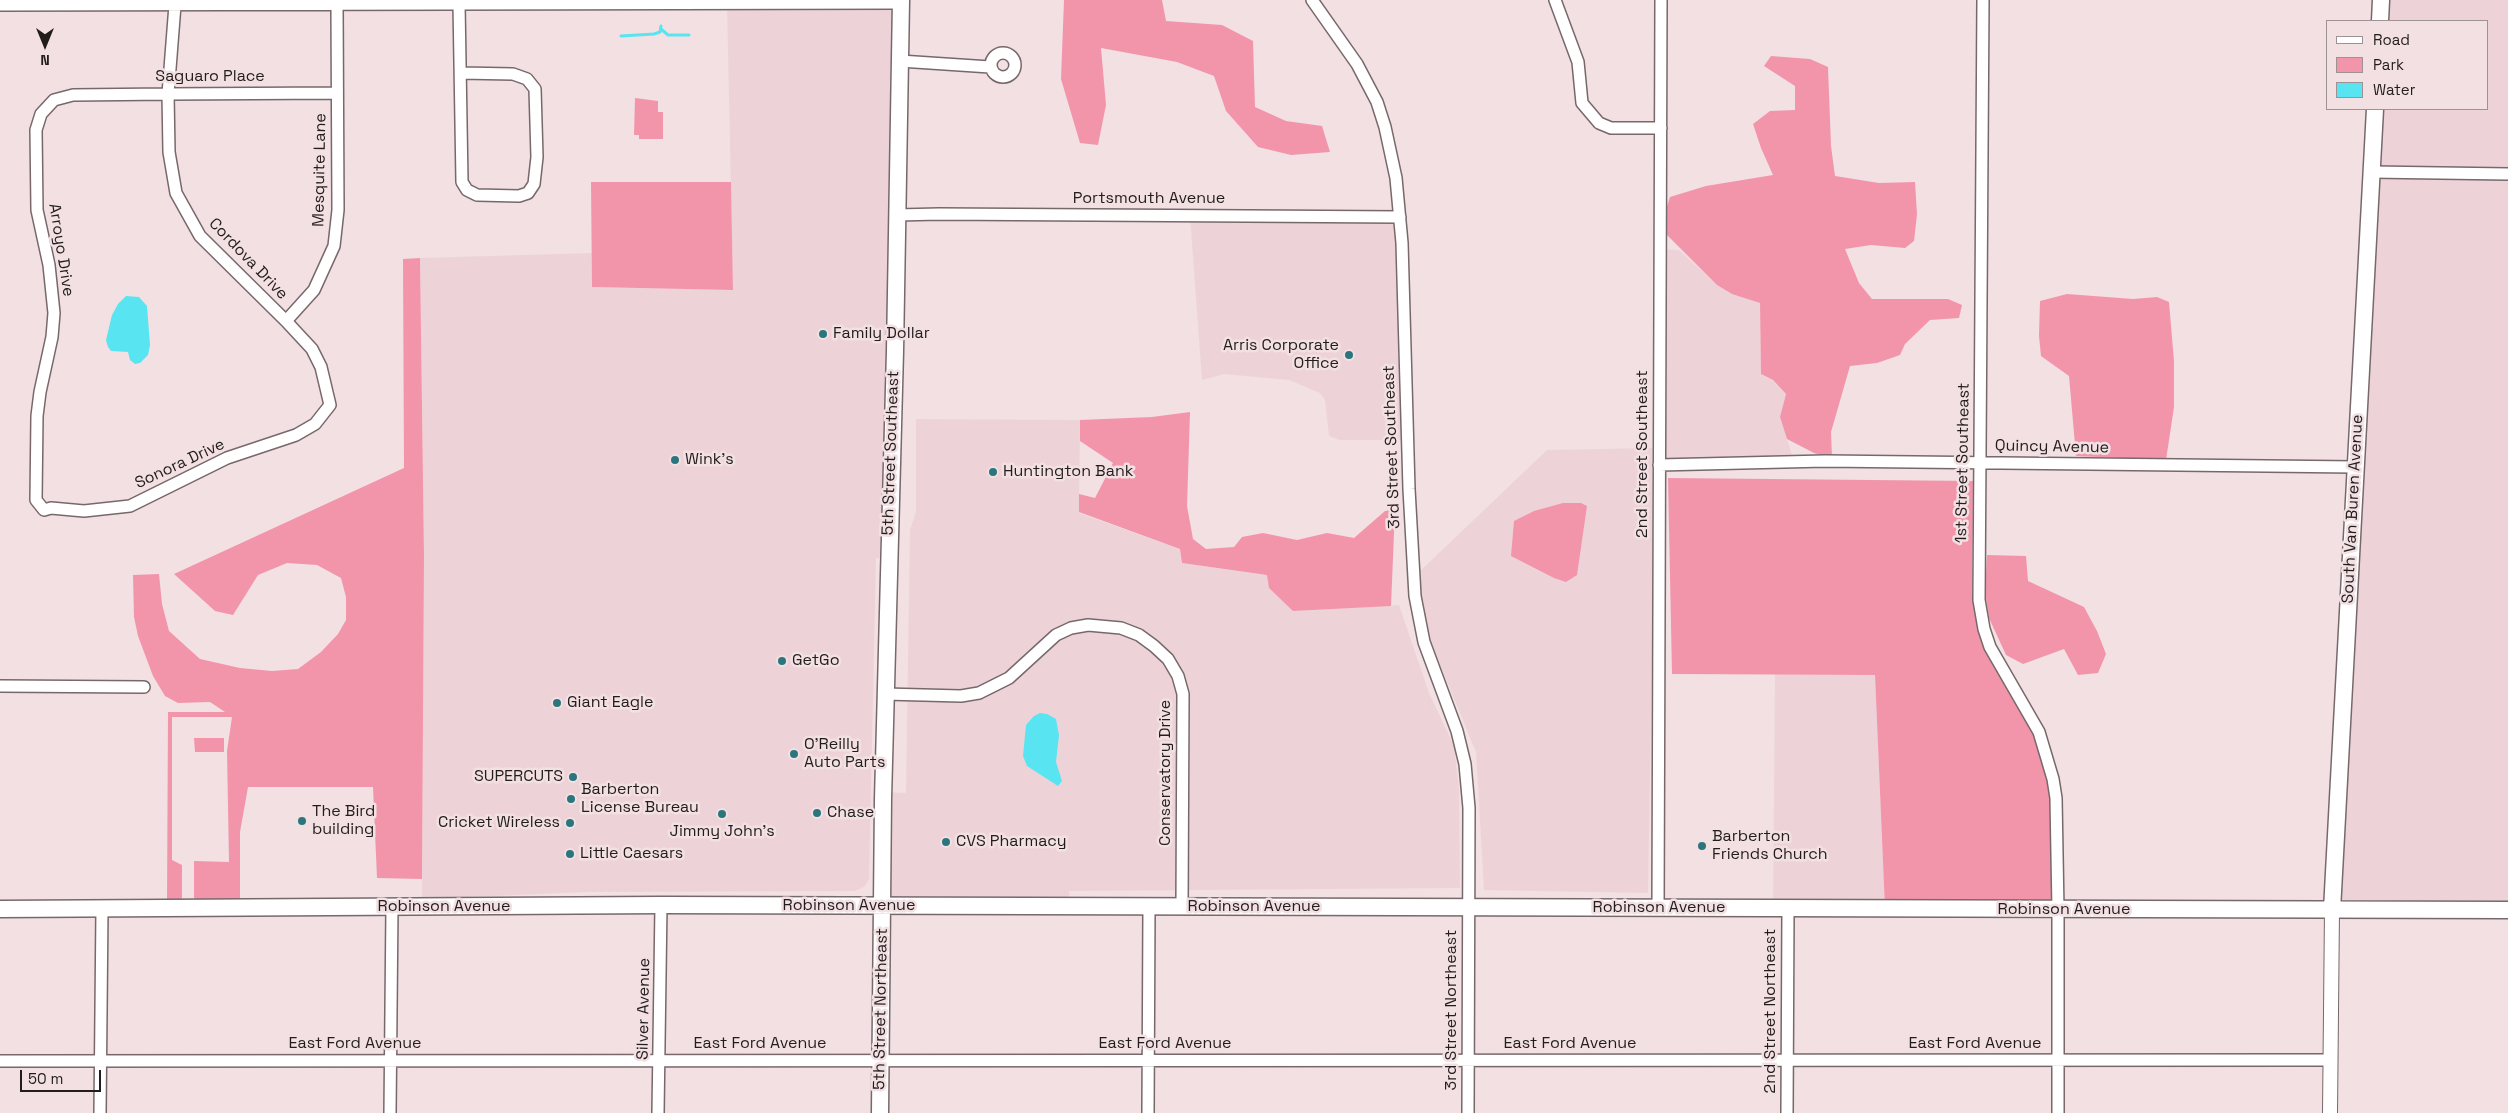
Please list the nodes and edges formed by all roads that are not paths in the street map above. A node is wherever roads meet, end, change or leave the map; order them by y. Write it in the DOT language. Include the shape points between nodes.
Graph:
graph roads {
  1 [pos="1312,0"];
  2 [pos="1555,0"];
  3 [pos="1661,0"];
  4 [pos="1982,0"];
  5 [pos="2381,0"];
  6 [pos="901,1"];
  7 [pos="300,2"];
  8 [pos="557,2"];
  9 [pos="337,4"];
  10 [pos="459,4"];
  11 [pos="0,5"];
  12 [pos="176,5"];
  13 [pos="2380,20"];
  14 [pos="900,62"];
  15 [pos="990,67"];
  16 [pos="461,73"];
  17 [pos="337,93"];
  18 [pos="168,94"];
  19 [pos="83,95"];
  20 [pos="2375,110"];
  21 [pos="1661,128"];
  22 [pos="2372,172"];
  23 [pos="2508,174"];
  24 [pos="897,215"];
  25 [pos="1400,217"];
  26 [pos="286,321"];
  27 [pos="330,405"];
  28 [pos="1979,463"];
  29 [pos="1659,465"];
  30 [pos="2355,467"];
  31 [pos="36,500"];
  32 [pos="0,686"];
  33 [pos="144,687"];
  34 [pos="885,694"];
  35 [pos="661,905"];
  36 [pos="882,906"];
  37 [pos="392,907"];
  38 [pos="1149,907"];
  39 [pos="1182,907"];
  40 [pos="1468,907"];
  41 [pos="0,909"];
  42 [pos="102,909"];
  43 [pos="1658,909"];
  44 [pos="1788,909"];
  45 [pos="2058,910"];
  46 [pos="2332,910"];
  47 [pos="2508,910"];
  48 [pos="100,1060"];
  49 [pos="390,1060"];
  50 [pos="660,1060"];
  51 [pos="1468,1060"];
  52 [pos="1787,1060"];
  53 [pos="2058,1060"];
  54 [pos="2330,1060"];
  55 [pos="0,1061"];
  56 [pos="881,1061"];
  57 [pos="1147,1061"];
  58 [pos="100,1113"];
  59 [pos="390,1113"];
  60 [pos="658,1113"];
  61 [pos="880,1113"];
  62 [pos="1148,1113"];
  63 [pos="1468,1113"];
  64 [pos="1787,1113"];
  65 [pos="2058,1113"];
  66 [pos="2330,1113"];
  1 -- 25 [label="street, 3rd Street Southeast" via="1357,64 1377,102 1393,162"];
  2 -- 21 [label="street" via="1578,62 1582,103 1599,123 1611,128"];
  3 -- 21 [label="street, 2nd Street Southeast"];
  4 -- 28 [label="street, 1st Street Southeast" via="1983,232"];
  5 -- 13 [label="main road"];
  6 -- 8 [label="street"];
  6 -- 14 [label="main road, 5th Street Southeast"];
  7 -- 9 [label="street"];
  7 -- 12 [label="street"];
  8 -- 10 [label="street"];
  9 -- 10 [label="street"];
  9 -- 17 [label="street, Mesquite Lane"];
  10 -- 16 [label="street"];
  11 -- 12 [label="street"];
  12 -- 18 [label="street, Cordova Drive"];
  14 -- 15 [label="street"];
  14 -- 24 [label="main road, 5th Street Southeast"];
  16 -- 16 [label="street" via="462,182 467,190 477,195 519,196 528,193 534,184 537,157 535,88 527,79 513,74"];
  17 -- 18 [label="street, Saguaro Place"];
  17 -- 26 [label="street, Mesquite Lane" via="338,210 334,246 314,290"];
  18 -- 19 [label="street, Saguaro Place"];
  18 -- 26 [label="street, Cordova Drive" via="172,180 182,207 200,236"];
  19 -- 31 [label="street, Arroyo Drive" via="54,100 41,114 36,130 37,210 49,265 54,312 40,392"];
  20 -- 22 [label="main road, South Van Buren Avenue"];
  21 -- 29 [label="street, 2nd Street Southeast"];
  22 -- 23 [label="street"];
  22 -- 30 [label="main road, South Van Buren Avenue"];
  24 -- 25 [label="street, Portsmouth Avenue"];
  24 -- 34 [label="main road, 5th Street Southeast"];
  25 -- 40 [label="street, 3rd Street Southeast" via="1415,596 1424,642 1457,731 1465,764 1469,808"];
  26 -- 27 [label="street, Cordova Drive" via="322,367"];
  27 -- 31 [label="street, Sonora Drive" via="315,424 296,435 227,458 130,506 84,511 44,510"];
  28 -- 29 [label="street, Quincy Avenue"];
  28 -- 30 [label="street, Quincy Avenue"];
  28 -- 45 [label="street, 1st Street Southeast" via="1978,581 1982,620 1999,665 2039,732 2054,779"];
  29 -- 43 [label="street, 2nd Street Southeast"];
  30 -- 46 [label="main road, South Van Buren Avenue"];
  32 -- 33 [label="street"];
  34 -- 36 [label="main road, 5th Street Southeast"];
  34 -- 39 [label="street, Conservatory Drive" via="979,694 1009,678 1056,635 1071,628 1088,625 1121,628 1139,635 1168,659 1183,694"];
  35 -- 36 [label="main road, Robinson Avenue"];
  35 -- 37 [label="main road, Robinson Avenue"];
  35 -- 50 [label="street, Silver Avenue"];
  36 -- 38 [label="main road, Robinson Avenue"];
  36 -- 56 [label="main road, 5th Street Northeast"];
  37 -- 42 [label="main road, Robinson Avenue"];
  37 -- 49 [label="street"];
  38 -- 39 [label="main road, Robinson Avenue"];
  38 -- 57 [label="street"];
  39 -- 40 [label="main road, Robinson Avenue"];
  40 -- 43 [label="main road, Robinson Avenue"];
  40 -- 51 [label="street, 3rd Street Northeast"];
  41 -- 42 [label="main road, Robinson Avenue"];
  42 -- 48 [label="street"];
  43 -- 44 [label="main road, Robinson Avenue"];
  44 -- 45 [label="main road, Robinson Avenue"];
  44 -- 52 [label="street, 2nd Street Northeast"];
  45 -- 46 [label="main road, Robinson Avenue"];
  45 -- 53 [label="street, 1st Street Southeast"];
  46 -- 47 [label="main road, Robinson Avenue"];
  46 -- 54 [label="street"];
  48 -- 49 [label="street, East Ford Avenue"];
  48 -- 55 [label="street, East Ford Avenue"];
  48 -- 58 [label="street"];
  49 -- 50 [label="street, East Ford Avenue"];
  49 -- 59 [label="street"];
  50 -- 56 [label="street, East Ford Avenue"];
  50 -- 60 [label="street, Silver Avenue"];
  51 -- 52 [label="street, East Ford Avenue"];
  51 -- 57 [label="street, East Ford Avenue"];
  51 -- 63 [label="street, 3rd Street Northeast"];
  52 -- 53 [label="street, East Ford Avenue"];
  52 -- 64 [label="street, 2nd Street Northeast"];
  53 -- 54 [label="street, East Ford Avenue"];
  53 -- 65 [label="street, 1st Street Southeast"];
  54 -- 66 [label="street"];
  56 -- 57 [label="street, East Ford Avenue"];
  56 -- 61 [label="main road, 5th Street Northeast"];
  57 -- 62 [label="street"];
}
